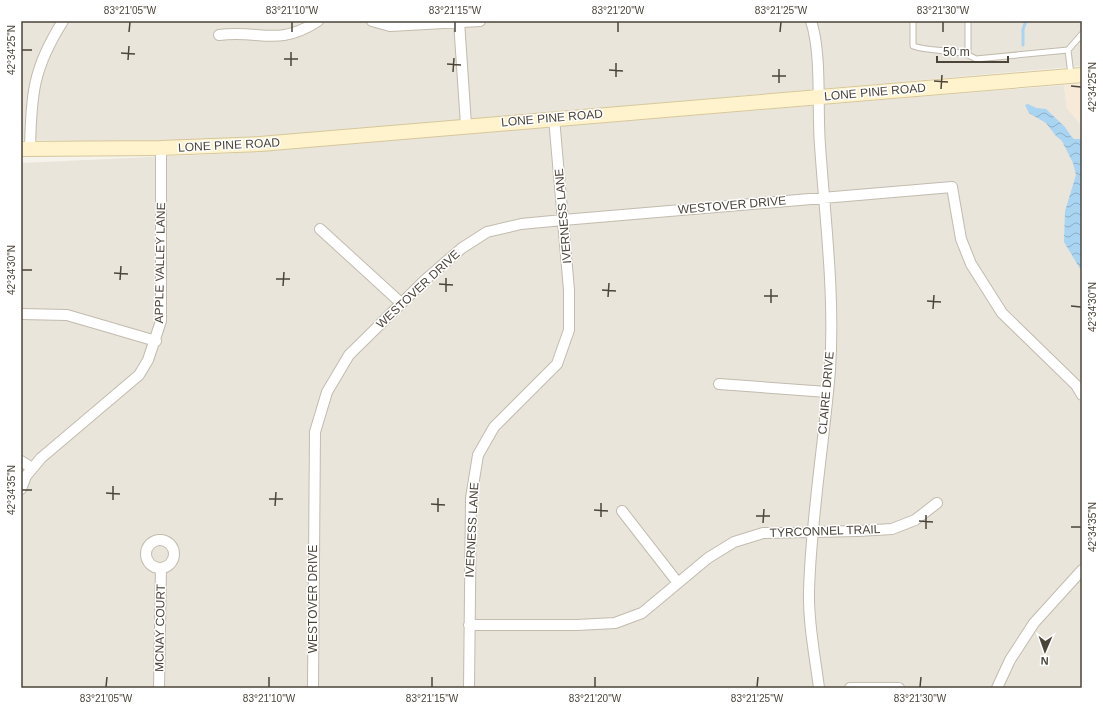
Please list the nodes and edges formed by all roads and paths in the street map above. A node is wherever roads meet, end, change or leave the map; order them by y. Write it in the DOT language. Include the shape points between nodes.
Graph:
graph roads {
  1 [pos="63,21"];
  2 [pos="318,21"];
  3 [pos="372,21"];
  4 [pos="480,21"];
  5 [pos="811,21"];
  6 [pos="913,21"];
  7 [pos="968,21"];
  8 [pos="459,22"];
  9 [pos="1082,34"];
  10 [pos="219,36"];
  11 [pos="1068,50"];
  12 [pos="968,53"];
  13 [pos="1077,75"];
  14 [pos="818,97"];
  15 [pos="554,118"];
  16 [pos="466,126"];
  17 [pos="161,148"];
  18 [pos="26,149"];
  19 [pos="823,197"];
  20 [pos="563,220"];
  21 [pos="320,229"];
  22 [pos="400,303"];
  23 [pos="21,314"];
  24 [pos="156,341"];
  25 [pos="719,384"];
  26 [pos="828,392"];
  27 [pos="1082,395"];
  28 [pos="21,461"];
  29 [pos="32,468"];
  30 [pos="21,489"];
  31 [pos="936,503"];
  32 [pos="622,511"];
  33 [pos="813,531"];
  34 [pos="161,568"];
  35 [pos="1082,570"];
  36 [pos="678,583"];
  37 [pos="469,625"];
  38 [pos="159,688"];
  39 [pos="313,688"];
  40 [pos="469,688"];
  41 [pos="819,688"];
  42 [pos="850,688"];
  43 [pos="899,688"];
  44 [pos="997,688"];
  1 -- 18 [label="street" via="42,57 38,70"];
  2 -- 10 [label="street" via="292,34 278,37 234,33"];
  3 -- 8 [label="street" via="390,26"];
  4 -- 8 [label="street"];
  5 -- 14 [label="street, CLAIRE DRIVE" via="816,51"];
  6 -- 12 [label="lane" via="913,46 925,50"];
  7 -- 12 [label="lane"];
  8 -- 16 [label="street"];
  9 -- 11 [label="lane"];
  11 -- 12 [label="lane" via="976,59"];
  11 -- 13 [label="lane"];
  13 -- 14 [label="street, LONE PINE ROAD"];
  14 -- 15 [label="street, LONE PINE ROAD"];
  14 -- 19 [label="street, CLAIRE DRIVE"];
  15 -- 16 [label="street, LONE PINE ROAD"];
  15 -- 20 [label="street, IVERNESS LANE"];
  16 -- 17 [label="street, LONE PINE ROAD" via="260,144"];
  17 -- 18 [label="street, LONE PINE ROAD"];
  17 -- 24 [label="street, APPLE VALLEY LANE" via="161,321"];
  19 -- 20 [label="street, WESTOVER DRIVE"];
  19 -- 26 [label="street, CLAIRE DRIVE" via="831,291"];
  19 -- 27 [label="street, WESTOVER DRIVE" via="952,187 961,239 971,264 1002,313 1076,384"];
  20 -- 22 [label="street, WESTOVER DRIVE" via="521,224 487,232 462,248"];
  20 -- 37 [label="street, IVERNESS LANE" via="570,290 569,330 557,364 494,427 478,455 472,498"];
  21 -- 22 [label="street"];
  22 -- 39 [label="street, WESTOVER DRIVE" via="349,356 327,392 315,432"];
  23 -- 24 [label="street" via="67,315"];
  24 -- 29 [label="street, APPLE VALLEY LANE" via="139,375"];
  25 -- 26 [label="street"];
  26 -- 33 [label="street, CLAIRE DRIVE"];
  28 -- 29 [label="street"];
  29 -- 30 [label="street, APPLE VALLEY LANE"];
  31 -- 33 [label="street, TYRCONNEL TRAIL" via="915,520 892,529"];
  32 -- 36 [label="street"];
  33 -- 36 [label="street, TYRCONNEL TRAIL" via="763,533 734,542 708,558"];
  33 -- 41 [label="street, CLAIRE DRIVE" via="808,593"];
  34 -- 38 [label="street, MCNAY COURT"];
  35 -- 44 [label="street" via="1034,623 1010,660"];
  36 -- 37 [label="street, TYRCONNEL TRAIL" via="642,613 615,623"];
  37 -- 40 [label="street, IVERNESS LANE"];
  42 -- 43 [label="street"];
}
